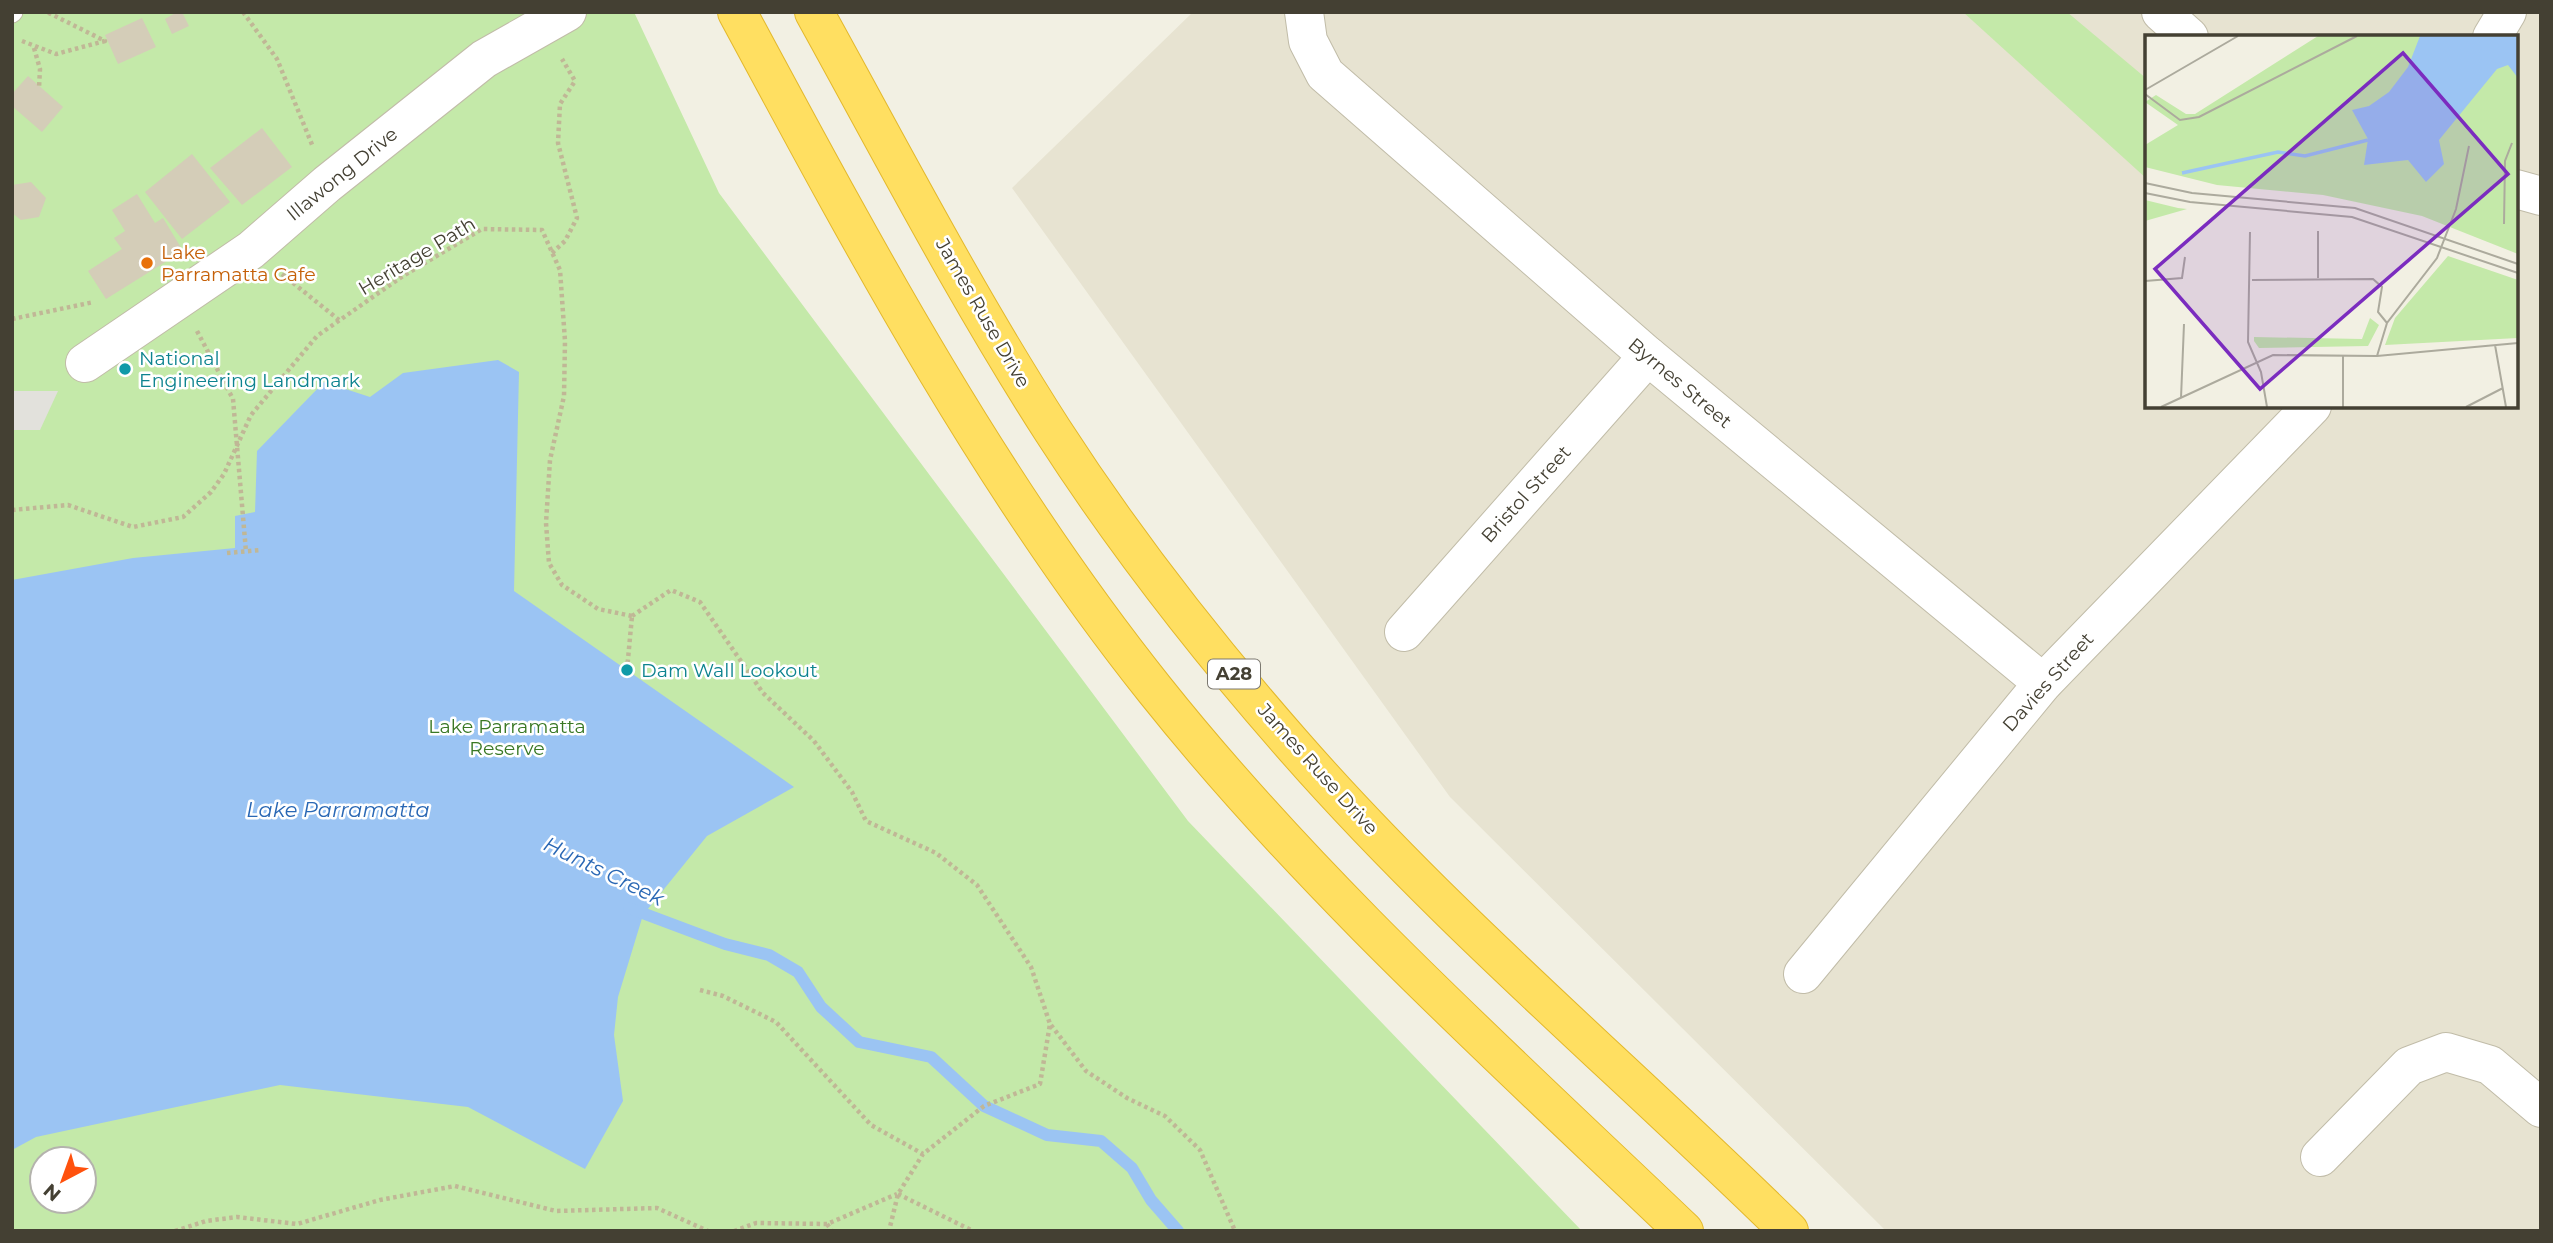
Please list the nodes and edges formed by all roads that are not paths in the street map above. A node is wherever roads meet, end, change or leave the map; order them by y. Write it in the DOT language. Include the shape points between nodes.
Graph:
graph roads {
  1 [pos="567,12"];
  2 [pos="737,12"];
  3 [pos="814,12"];
  4 [pos="1304,12"];
  5 [pos="2161,12"];
  6 [pos="2507,12"];
  7 [pos="2187,35"];
  8 [pos="2493,35"];
  9 [pos="2518,189"];
  10 [pos="2541,195"];
  11 [pos="1648,356"];
  12 [pos="85,363"];
  13 [pos="2310,408"];
  14 [pos="1404,632"];
  15 [pos="2043,683"];
  16 [pos="1803,974"];
  17 [pos="2541,1108"];
  18 [pos="2320,1157"];
  19 [pos="1684,1231"];
  20 [pos="1789,1231"];
  1 -- 12 [label="street, Illawong Drive" via="484,58 251,250"];
  2 -- 19 [label="highway" via="928,360 1061,564 1155,690 1329,886"];
  3 -- 20 [label="highway, James Ruse Drive / A28" via="982,317 1054,433 1208,642 1293,745 1388,846"];
  4 -- 11 [label="street, Byrnes Street" via="1308,41 1325,74"];
  5 -- 7 [label="street"];
  6 -- 8 [label="street"];
  9 -- 10 [label="street"];
  11 -- 14 [label="street, Bristol Street"];
  11 -- 15 [label="street, Byrnes Street"];
  13 -- 15 [label="street, Davies Street"];
  15 -- 16 [label="street, Davies Street"];
  17 -- 18 [label="street" via="2490,1065 2446,1052 2409,1066"];
}
